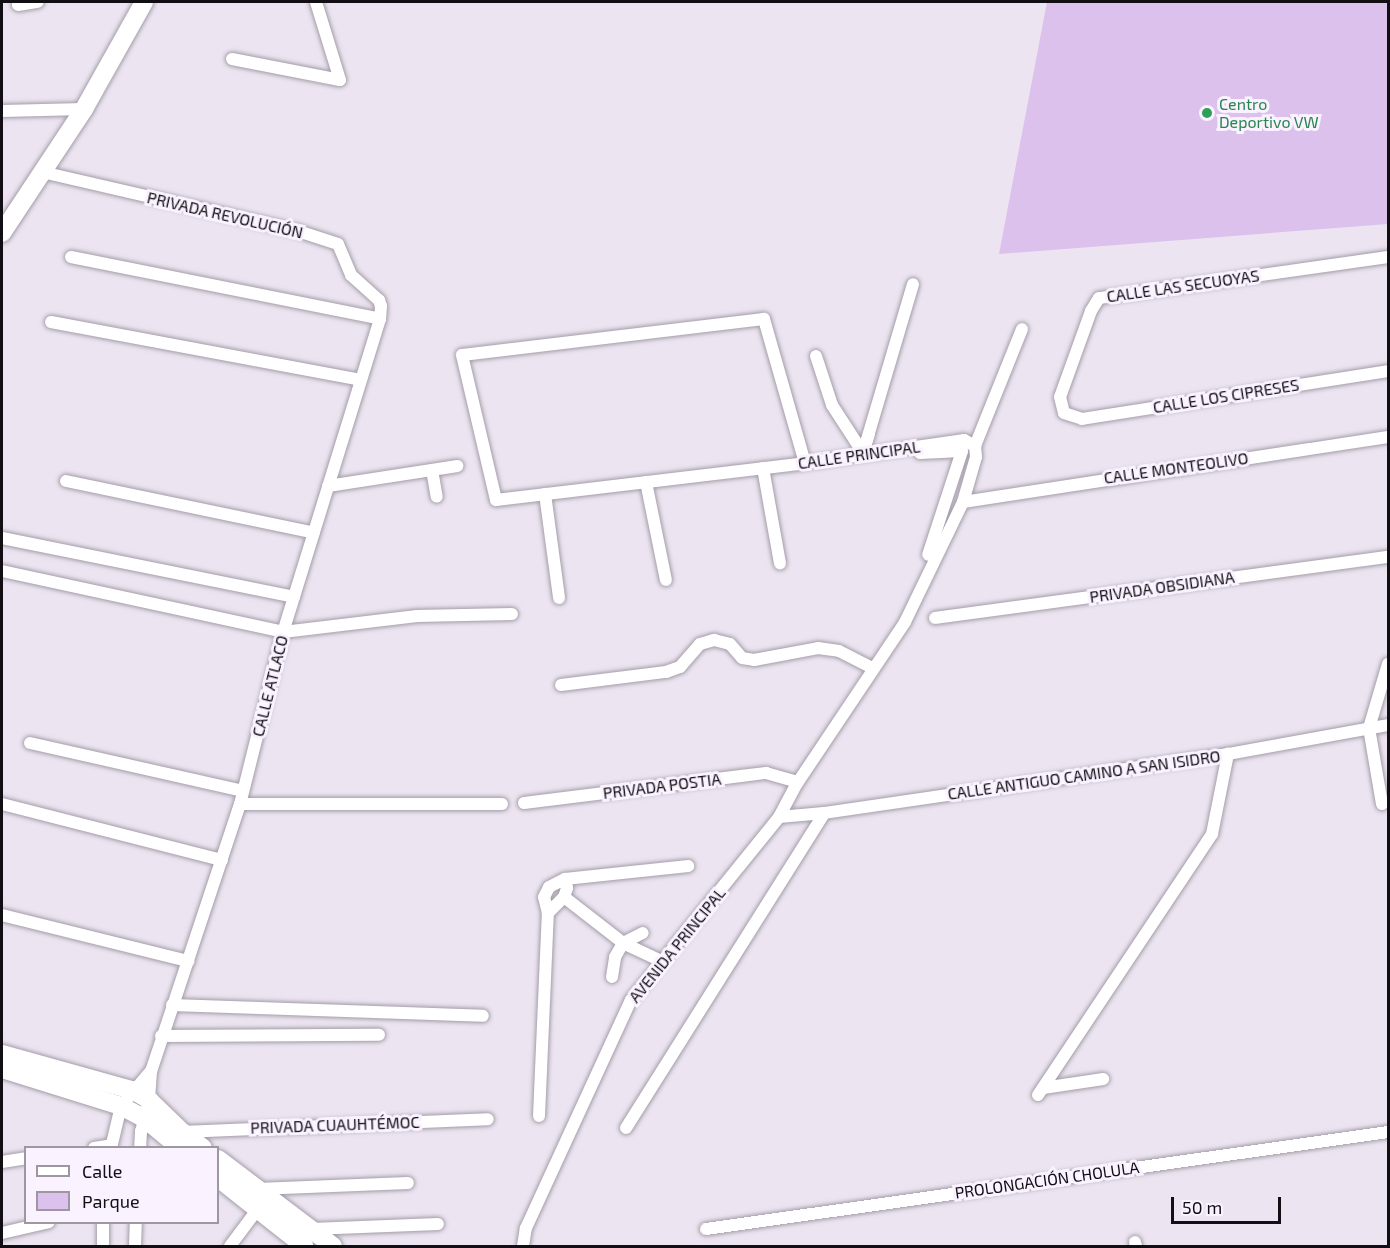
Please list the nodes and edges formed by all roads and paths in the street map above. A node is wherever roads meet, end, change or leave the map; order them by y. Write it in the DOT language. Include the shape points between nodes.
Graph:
graph roads {
  1 [pos="38,2"];
  2 [pos="144,2"];
  3 [pos="316,2"];
  4 [pos="18,5"];
  5 [pos="232,59"];
  6 [pos="84,109"];
  7 [pos="2,111"];
  8 [pos="42,172"];
  9 [pos="2,233"];
  10 [pos="71,257"];
  11 [pos="1389,257"];
  12 [pos="913,284"];
  13 [pos="379,300"];
  14 [pos="380,319"];
  15 [pos="51,322"];
  16 [pos="1022,329"];
  17 [pos="816,356"];
  18 [pos="1389,371"];
  19 [pos="361,380"];
  20 [pos="1064,413"];
  21 [pos="869,434"];
  22 [pos="1389,437"];
  23 [pos="975,446"];
  24 [pos="863,453"];
  25 [pos="805,463"];
  26 [pos="457,466"];
  27 [pos="432,470"];
  28 [pos="763,471"];
  29 [pos="66,481"];
  30 [pos="646,482"];
  31 [pos="328,486"];
  32 [pos="545,494"];
  33 [pos="437,497"];
  34 [pos="963,502"];
  35 [pos="314,533"];
  36 [pos="2,538"];
  37 [pos="928,555"];
  38 [pos="1389,556"];
  39 [pos="780,563"];
  40 [pos="2,571"];
  41 [pos="666,580"];
  42 [pos="294,597"];
  43 [pos="559,598"];
  44 [pos="512,614"];
  45 [pos="935,618"];
  46 [pos="283,632"];
  47 [pos="1389,664"];
  48 [pos="873,668"];
  49 [pos="561,685"];
  50 [pos="1389,726"];
  51 [pos="1369,728"];
  52 [pos="30,743"];
  53 [pos="1228,754"];
  54 [pos="798,782"];
  55 [pos="243,791"];
  56 [pos="525,803"];
  57 [pos="2,804"];
  58 [pos="240,804"];
  59 [pos="502,804"];
  60 [pos="1382,804"];
  61 [pos="824,813"];
  62 [pos="779,817"];
  63 [pos="222,860"];
  64 [pos="688,866"];
  65 [pos="565,879"];
  66 [pos="564,897"];
  67 [pos="548,913"];
  68 [pos="2,915"];
  69 [pos="643,933"];
  70 [pos="623,943"];
  71 [pos="188,961"];
  72 [pos="661,961"];
  73 [pos="612,977"];
  74 [pos="172,1005"];
  75 [pos="483,1016"];
  76 [pos="379,1035"];
  77 [pos="161,1036"];
  78 [pos="2,1054"];
  79 [pos="2,1070"];
  80 [pos="151,1071"];
  81 [pos="1103,1079"];
  82 [pos="132,1090"];
  83 [pos="150,1100"];
  84 [pos="121,1106"];
  85 [pos="539,1116"];
  86 [pos="144,1118"];
  87 [pos="488,1119"];
  88 [pos="626,1128"];
  89 [pos="1389,1132"];
  90 [pos="181,1140"];
  91 [pos="111,1146"];
  92 [pos="140,1146"];
  93 [pos="198,1146"];
  94 [pos="24,1158"];
  95 [pos="219,1160"];
  96 [pos="2,1162"];
  97 [pos="219,1179"];
  98 [pos="408,1183"];
  99 [pos="257,1189"];
  100 [pos="257,1210"];
  101 [pos="40,1224"];
  102 [pos="103,1224"];
  103 [pos="136,1224"];
  104 [pos="438,1224"];
  105 [pos="706,1228"];
  106 [pos="2,1233"];
  107 [pos="303,1234"];
  108 [pos="102,1246"];
  109 [pos="135,1246"];
  110 [pos="230,1246"];
  111 [pos="333,1246"];
  112 [pos="523,1246"];
  1 -- 4 [label="street"];
  2 -- 6 [label="street"];
  3 -- 5 [label="street" via="340,80"];
  6 -- 7 [label="street"];
  6 -- 8 [label="street"];
  8 -- 9 [label="street"];
  8 -- 13 [label="street, PRIVADA REVOLUCIÓN" via="298,231 338,244 351,275"];
  10 -- 14 [label="street"];
  11 -- 20 [label="street, CALLE LAS SECUOYAS" via="1099,298 1060,397"];
  12 -- 24 [label="street"];
  13 -- 14 [label="street, CALLE ATLACO"];
  14 -- 19 [label="street, CALLE ATLACO"];
  15 -- 19 [label="street"];
  16 -- 23 [label="street"];
  17 -- 24 [label="street" via="832,405"];
  18 -- 20 [label="street, CALLE LOS CIPRESES" via="1082,419"];
  19 -- 31 [label="street, CALLE ATLACO"];
  21 -- 24 [label="street"];
  22 -- 34 [label="street, CALLE MONTEOLIVO"];
  23 -- 24 [label="street, CALLE PRINCIPAL" via="964,440"];
  23 -- 34 [label="street" via="976,457"];
  24 -- 25 [label="street, CALLE PRINCIPAL"];
  25 -- 28 [label="street, CALLE PRINCIPAL"];
  25 -- 32 [label="street, CALLE PRINCIPAL" via="764,319 462,355 496,500"];
  26 -- 27 [label="street"];
  27 -- 31 [label="street"];
  27 -- 33 [label="street"];
  28 -- 30 [label="street, CALLE PRINCIPAL"];
  28 -- 37 [label="street" via="962,451"];
  28 -- 39 [label="street"];
  29 -- 35 [label="street"];
  30 -- 32 [label="street, CALLE PRINCIPAL"];
  30 -- 41 [label="street"];
  31 -- 35 [label="street, CALLE ATLACO"];
  32 -- 43 [label="street"];
  34 -- 48 [label="street" via="905,622"];
  35 -- 42 [label="street, CALLE ATLACO"];
  36 -- 42 [label="street"];
  38 -- 45 [label="street, PRIVADA OBSIDIANA"];
  40 -- 46 [label="street"];
  42 -- 46 [label="street, CALLE ATLACO"];
  44 -- 46 [label="street" via="417,616"];
  46 -- 55 [label="street, CALLE ATLACO"];
  47 -- 51 [label="street"];
  48 -- 49 [label="street" via="839,651 818,648 754,660 742,658 730,644 714,640 700,644 681,667 666,672"];
  48 -- 54 [label="street, AVENIDA PRINCIPAL"];
  50 -- 51 [label="street, CALLE ANTIGUO CAMINO A SAN ISIDRO"];
  51 -- 53 [label="street, CALLE ANTIGUO CAMINO A SAN ISIDRO"];
  51 -- 60 [label="street"];
  52 -- 55 [label="street"];
  53 -- 61 [label="street, CALLE ANTIGUO CAMINO A SAN ISIDRO"];
  53 -- 81 [label="street" via="1212,834 1040,1091"];
  54 -- 56 [label="street, PRIVADA POSTIA" via="766,773"];
  54 -- 62 [label="street, AVENIDA PRINCIPAL"];
  55 -- 58 [label="street, CALLE ATLACO"];
  57 -- 63 [label="street"];
  58 -- 59 [label="street"];
  58 -- 63 [label="street, CALLE ATLACO"];
  61 -- 62 [label="street, CALLE ANTIGUO CAMINO A SAN ISIDRO"];
  61 -- 88 [label="street"];
  62 -- 72 [label="street, AVENIDA PRINCIPAL"];
  63 -- 71 [label="street, CALLE ATLACO"];
  64 -- 65 [label="street"];
  65 -- 66 [label="street"];
  65 -- 67 [label="street" via="549,887 544,897"];
  66 -- 67 [label="street"];
  66 -- 70 [label="street"];
  67 -- 85 [label="street"];
  68 -- 71 [label="street"];
  69 -- 70 [label="street"];
  70 -- 72 [label="street"];
  70 -- 73 [label="street" via="615,957"];
  71 -- 74 [label="street, CALLE ATLACO"];
  72 -- 112 [label="street, AVENIDA PRINCIPAL" via="631,1000 526,1228"];
  74 -- 75 [label="street"];
  74 -- 77 [label="street, CALLE ATLACO"];
  76 -- 77 [label="street"];
  77 -- 80 [label="street, CALLE ATLACO"];
  78 -- 82 [label="street"];
  79 -- 84 [label="street"];
  80 -- 82 [label="street, CALLE ATLACO"];
  80 -- 83 [label="street, CALLE ATLACO"];
  82 -- 83 [label="street"];
  82 -- 84 [label="street, CALLE ATLACO"];
  83 -- 86 [label="street, CALLE ATLACO"];
  83 -- 90 [label="street"];
  84 -- 86 [label="street"];
  84 -- 91 [label="street, CALLE ATLACO"];
  86 -- 90 [label="street"];
  86 -- 92 [label="street, CALLE ATLACO"];
  87 -- 90 [label="street, PRIVADA CUAUHTÉMOC"];
  89 -- 105 [label="street, PROLONGACIÓN CHOLULA"];
  90 -- 93 [label="street"];
  94 -- 96 [label="street"];
  95 -- 99 [label="street"];
  97 -- 100 [label="street"];
  98 -- 99 [label="street"];
  99 -- 107 [label="street"];
  100 -- 107 [label="street"];
  100 -- 110 [label="street"];
  101 -- 106 [label="street"];
  102 -- 108 [label="street"];
  103 -- 109 [label="street"];
  104 -- 107 [label="street"];
  107 -- 111 [label="street"];
}
